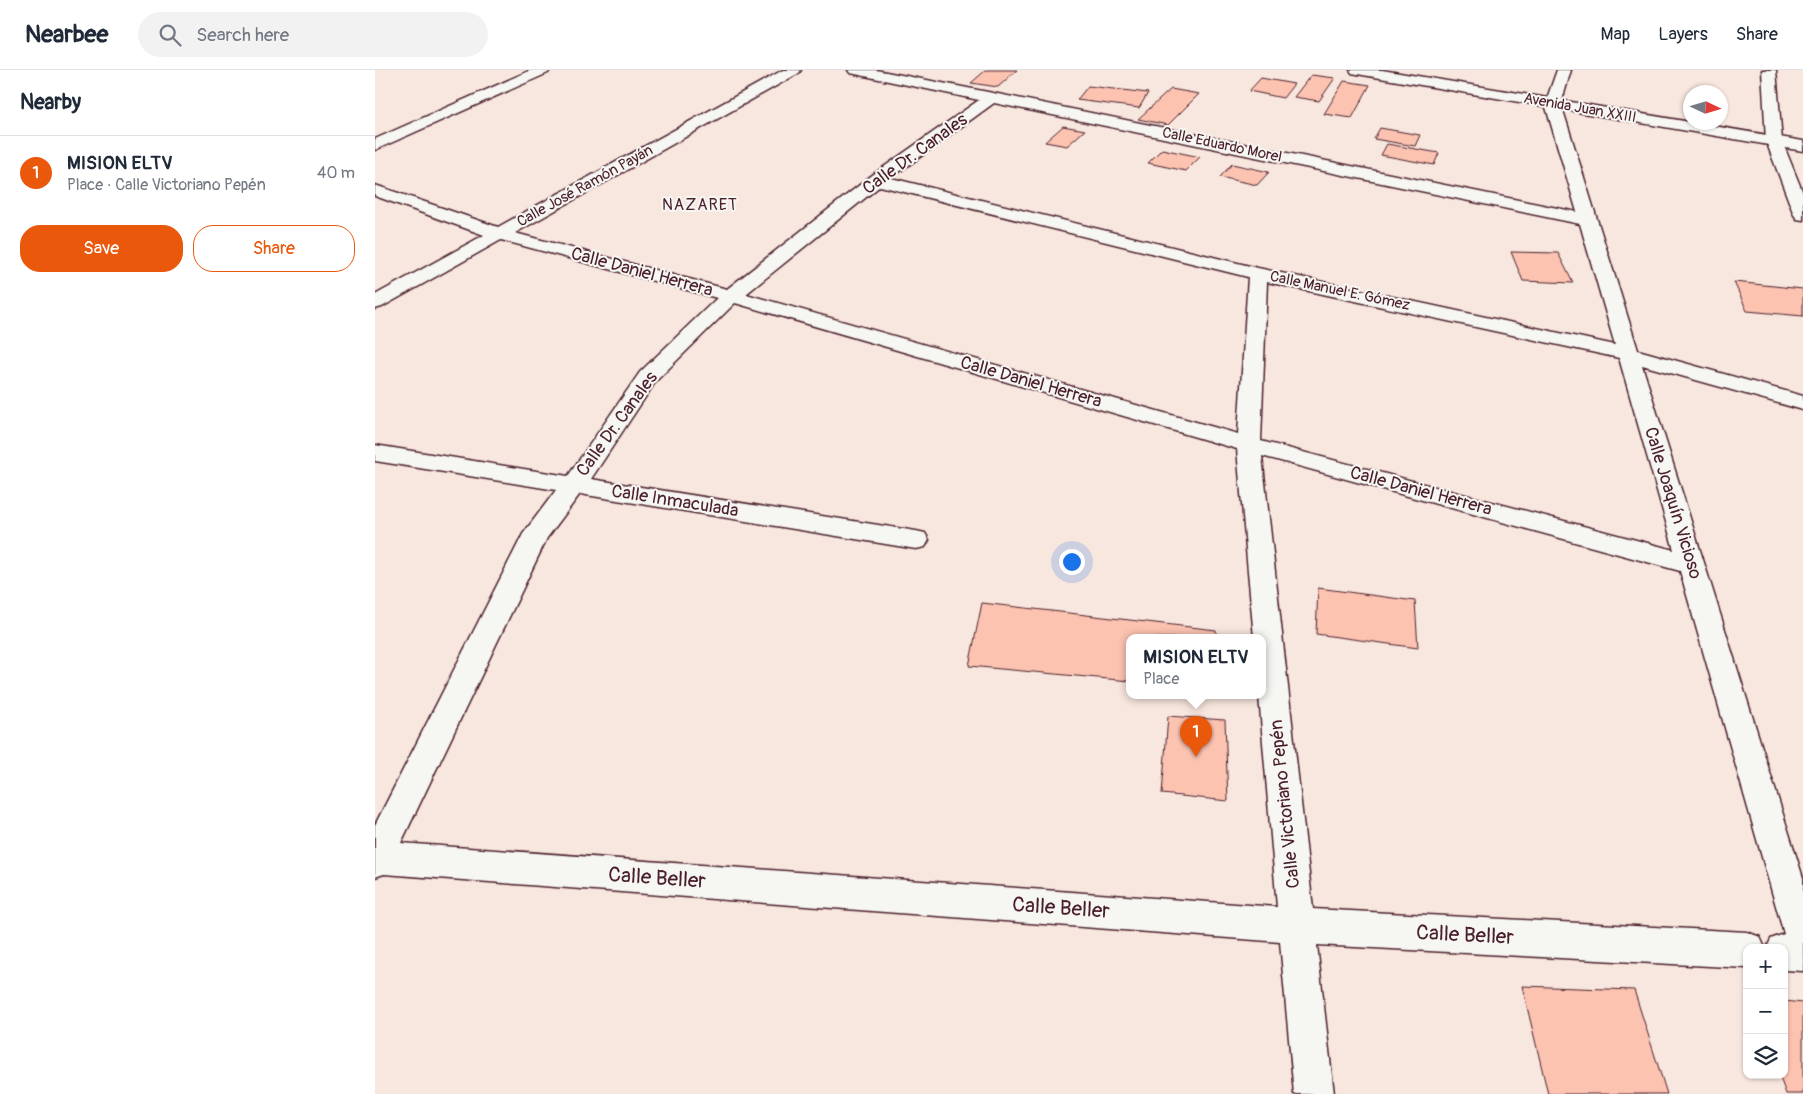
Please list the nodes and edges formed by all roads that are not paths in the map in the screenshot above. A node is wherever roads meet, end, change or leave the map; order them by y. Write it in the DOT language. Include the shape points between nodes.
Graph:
graph roads {
  1 [pos="543,70"];
  2 [pos="794,70"];
  3 [pos="855,70"];
  4 [pos="1357,70"];
  5 [pos="1564,70"];
  6 [pos="1769,70"];
  7 [pos="993,97"];
  8 [pos="1553,104"];
  9 [pos="1774,141"];
  10 [pos="375,145"];
  11 [pos="1803,146"];
  12 [pos="877,180"];
  13 [pos="375,190"];
  14 [pos="1803,215"];
  15 [pos="1588,220"];
  16 [pos="499,234"];
  17 [pos="1258,274"];
  18 [pos="731,296"];
  19 [pos="375,303"];
  20 [pos="1628,354"];
  21 [pos="1803,403"];
  22 [pos="1249,445"];
  23 [pos="375,453"];
  24 [pos="573,485"];
  25 [pos="916,540"];
  26 [pos="1691,564"];
  27 [pos="376,858"];
  28 [pos="1298,926"];
  29 [pos="1803,936"];
  30 [pos="1743,950"];
  31 [pos="1788,952"];
  32 [pos="1803,953"];
  33 [pos="1314,1094"];
  1 -- 10 [label="street"];
  2 -- 16 [label="street, Calle José Ramón Payán"];
  3 -- 7 [label="street, Calle Eduardo Morel"];
  4 -- 8 [label="street, Avenida Juan XXIII"];
  5 -- 8 [label="street"];
  6 -- 9 [label="street"];
  7 -- 12 [label="street, Calle Dr. Canales"];
  7 -- 15 [label="street, Calle Eduardo Morel"];
  8 -- 9 [label="street, Avenida Juan XXIII"];
  8 -- 15 [label="street, Calle Joaquín Vicioso"];
  9 -- 11 [label="street, Avenida Juan XXIII"];
  9 -- 14 [label="street"];
  12 -- 17 [label="street, Calle Manuel E. Gómez"];
  12 -- 18 [label="street, Calle Dr. Canales"];
  13 -- 16 [label="street, Calle Daniel Herrera"];
  15 -- 20 [label="street, Calle Joaquín Vicioso"];
  16 -- 18 [label="street, Calle Daniel Herrera"];
  16 -- 19 [label="street, Calle José Ramón Payán"];
  17 -- 20 [label="street, Calle Manuel E. Gómez"];
  17 -- 22 [label="street, Calle Victoriano Pepén"];
  18 -- 22 [label="street, Calle Daniel Herrera"];
  18 -- 24 [label="street, Calle Dr. Canales" via="648,377"];
  20 -- 21 [label="street, Calle Manuel E. Gómez"];
  20 -- 26 [label="street, Calle Joaquín Vicioso"];
  22 -- 26 [label="street, Calle Daniel Herrera"];
  22 -- 28 [label="street, Calle Victoriano Pepén"];
  23 -- 24 [label="street, Calle Inmaculada"];
  24 -- 25 [label="street, Calle Inmaculada"];
  24 -- 27 [label="street, Calle Dr. Canales" via="536,534"];
  26 -- 29 [label="street, Calle Joaquín Vicioso"];
  27 -- 28 [label="street, Calle Beller"];
  28 -- 30 [label="street, Calle Beller"];
  28 -- 33 [label="street, Calle Victoriano Pepén"];
  31 -- 32 [label="street"];
}
